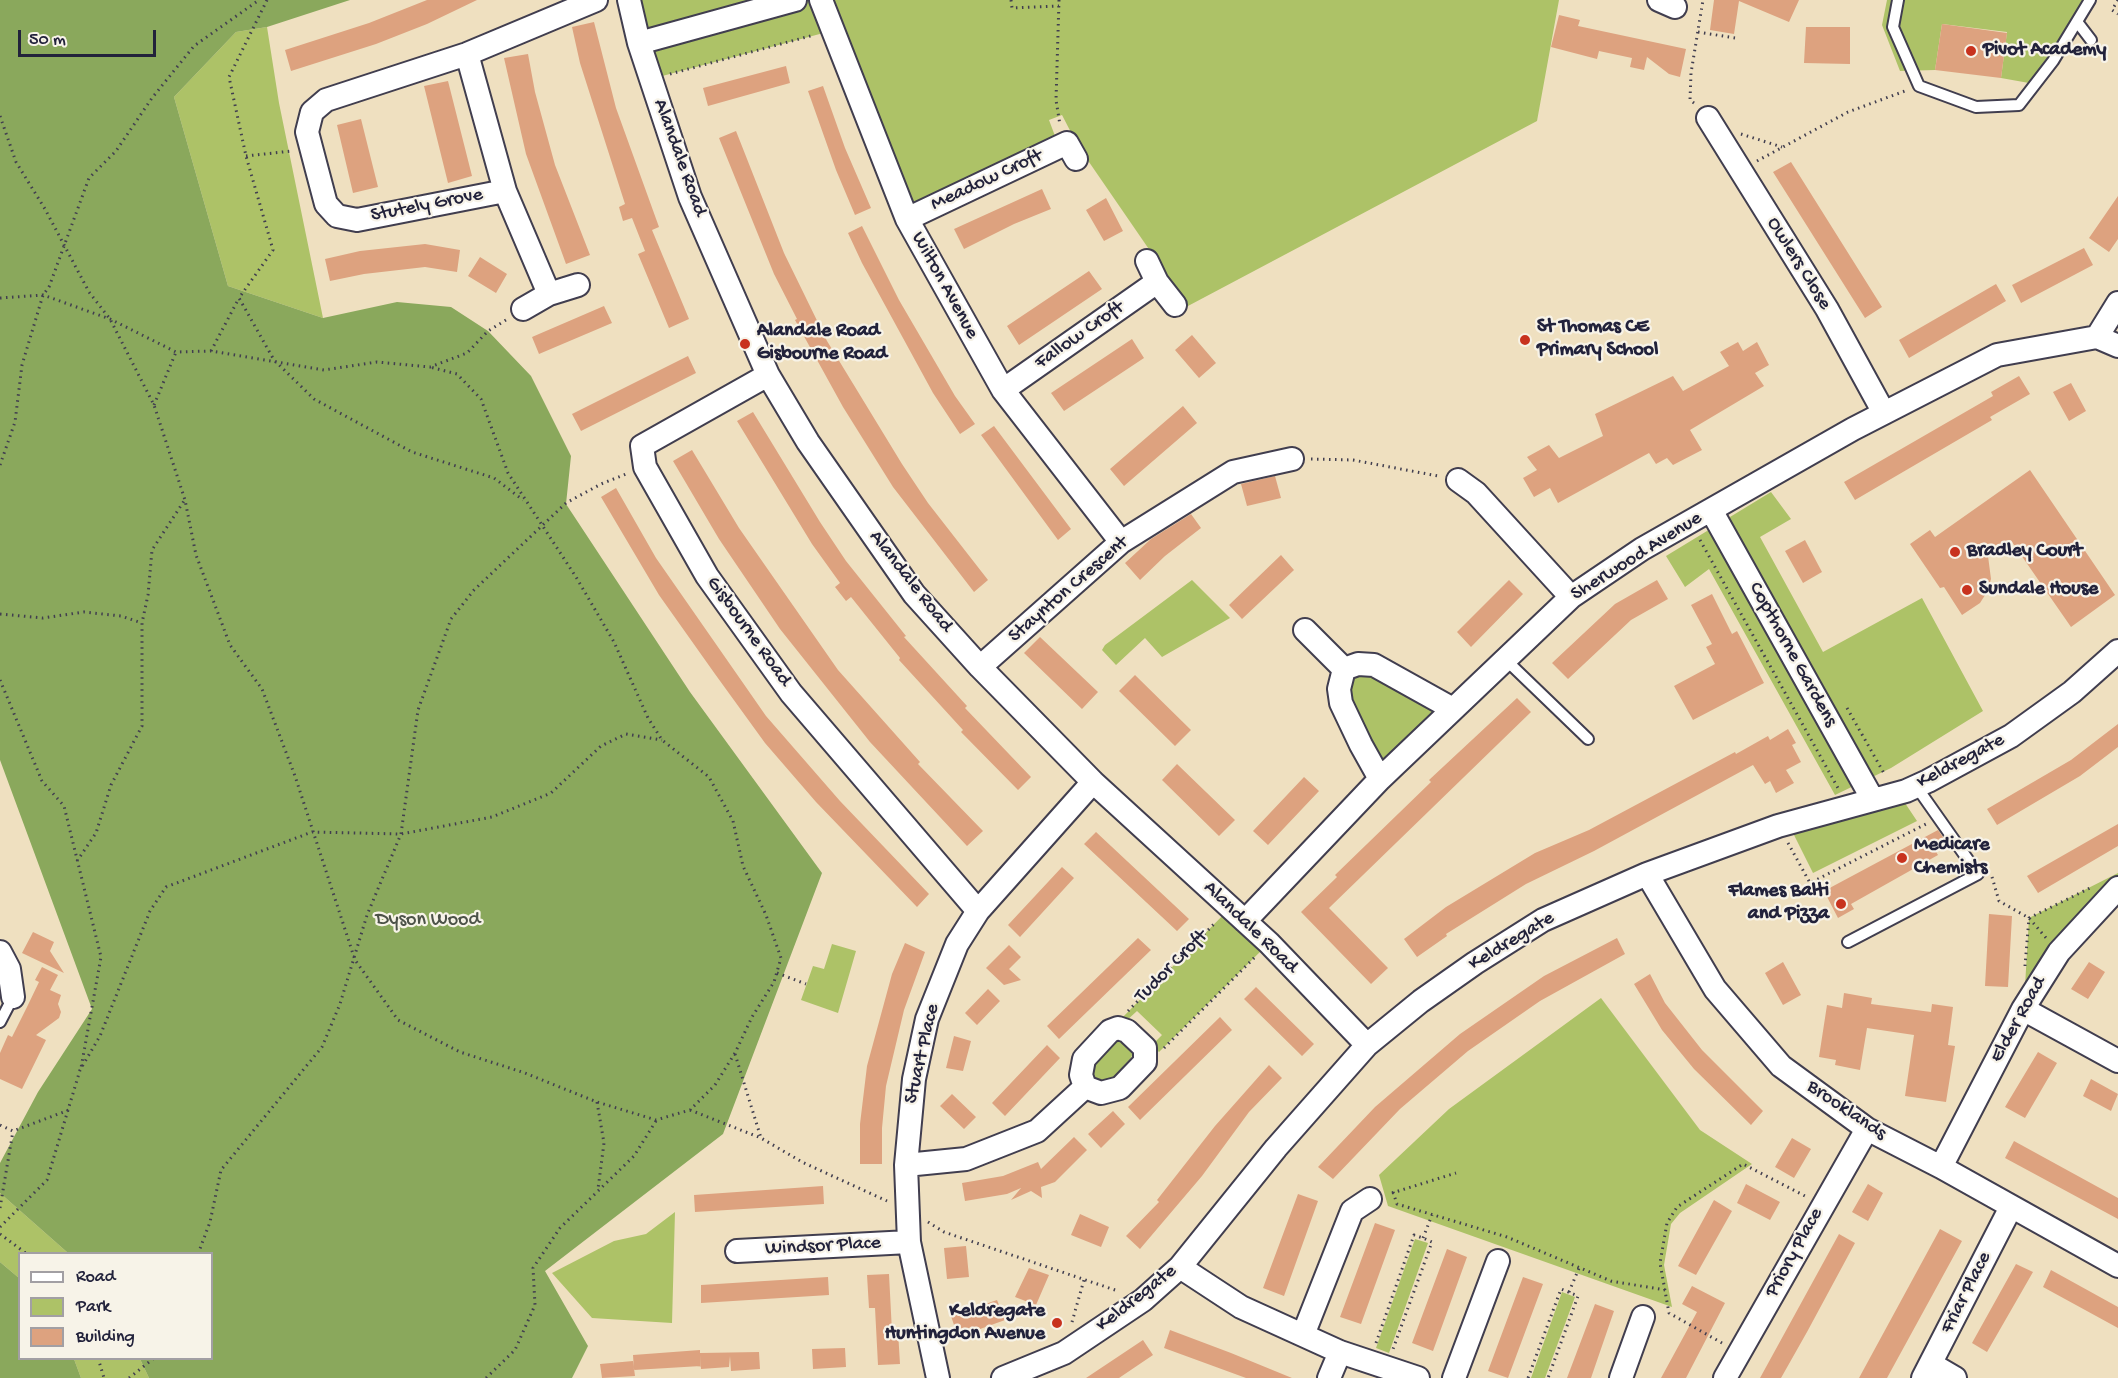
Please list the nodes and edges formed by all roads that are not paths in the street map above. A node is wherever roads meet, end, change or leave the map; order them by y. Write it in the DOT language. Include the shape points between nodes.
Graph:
graph roads {
  1 [pos="596,0"];
  2 [pos="629,0"];
  3 [pos="795,0"];
  4 [pos="821,0"];
  5 [pos="1898,0"];
  6 [pos="2090,0"];
  7 [pos="2078,23"];
  8 [pos="2091,40"];
  9 [pos="639,43"];
  10 [pos="467,54"];
  11 [pos="1710,121"];
  12 [pos="1068,143"];
  13 [pos="505,191"];
  14 [pos="907,219"];
  15 [pos="1147,261"];
  16 [pos="1157,282"];
  17 [pos="578,285"];
  18 [pos="549,294"];
  19 [pos="2118,303"];
  20 [pos="1175,304"];
  21 [pos="523,309"];
  22 [pos="2097,337"];
  23 [pos="2118,346"];
  24 [pos="768,375"];
  25 [pos="1003,390"];
  26 [pos="1884,413"];
  27 [pos="1292,459"];
  28 [pos="1458,480"];
  29 [pos="1711,510"];
  30 [pos="1121,542"];
  31 [pos="1570,597"];
  32 [pos="1305,630"];
  33 [pos="2118,651"];
  34 [pos="1506,660"];
  35 [pos="980,667"];
  36 [pos="1344,669"];
  37 [pos="1453,709"];
  38 [pos="1588,739"];
  39 [pos="1380,778"];
  40 [pos="1094,782"];
  41 [pos="1911,789"];
  42 [pos="1873,800"];
  43 [pos="1647,874"];
  44 [pos="2108,886"];
  45 [pos="978,912"];
  46 [pos="1238,915"];
  47 [pos="1848,942"];
  48 [pos="0,952"];
  49 [pos="13,997"];
  50 [pos="2023,1009"];
  51 [pos="0,1022"];
  52 [pos="1367,1045"];
  53 [pos="2118,1061"];
  54 [pos="1085,1087"];
  55 [pos="1867,1129"];
  56 [pos="906,1165"];
  57 [pos="1941,1167"];
  58 [pos="1370,1200"];
  59 [pos="2011,1207"];
  60 [pos="909,1242"];
  61 [pos="737,1251"];
  62 [pos="1498,1261"];
  63 [pos="2118,1266"];
  64 [pos="1180,1268"];
  65 [pos="1643,1317"];
  66 [pos="1303,1335"];
  67 [pos="1340,1352"];
  68 [pos="1927,1371"];
  69 [pos="938,1378"];
  70 [pos="1004,1378"];
  71 [pos="1329,1378"];
  72 [pos="1418,1378"];
  73 [pos="1454,1378"];
  74 [pos="1621,1378"];
  75 [pos="1725,1378"];
  76 [pos="1955,1378"];
  1 -- 10 [label="street, Stutely Grove"];
  2 -- 9 [label="street, Alandale Road"];
  3 -- 9 [label="street"];
  4 -- 14 [label="street, Wilton Avenue"];
  5 -- 7 [label="lane" via="1893,27 1919,86 1976,107 2019,105"];
  6 -- 7 [label="lane"];
  7 -- 8 [label="lane"];
  9 -- 24 [label="street, Alandale Road" via="690,197"];
  10 -- 13 [label="street"];
  10 -- 13 [label="street, Stutely Grove" via="326,100 312,112 307,132 326,204 337,216 357,220"];
  11 -- 26 [label="street, Owlers Close" via="1827,309"];
  12 -- 14 [label="street, Meadow Croft"];
  13 -- 18 [label="street, Stutely Grove"];
  14 -- 25 [label="street, Wilton Avenue"];
  15 -- 16 [label="street"];
  16 -- 20 [label="street"];
  16 -- 25 [label="street, Fallow Croft"];
  17 -- 18 [label="street"];
  18 -- 21 [label="street"];
  19 -- 22 [label="street"];
  22 -- 23 [label="street"];
  22 -- 26 [label="street, Sherwood Avenue" via="1997,355"];
  24 -- 35 [label="street, Alandale Road" via="808,442 914,594"];
  24 -- 45 [label="street, Gisbourne Road" via="642,446 645,467 707,576 791,693"];
  25 -- 30 [label="street, Wilton Avenue"];
  26 -- 29 [label="street, Sherwood Avenue"];
  27 -- 30 [label="street, Staynton Crescent" via="1233,472"];
  28 -- 31 [label="street" via="1483,485"];
  29 -- 31 [label="street, Sherwood Avenue" via="1642,549"];
  29 -- 42 [label="street, Copthorne Gardens"];
  30 -- 35 [label="street, Staynton Crescent"];
  31 -- 34 [label="street, Sherwood Avenue"];
  32 -- 36 [label="street"];
  33 -- 41 [label="street, Keldregate" via="2072,692 2011,736"];
  34 -- 37 [label="street, Sherwood Avenue"];
  34 -- 38 [label="lane"];
  35 -- 40 [label="street, Alandale Road"];
  36 -- 37 [label="street" via="1358,664 1374,665"];
  36 -- 39 [label="street" via="1341,703"];
  37 -- 39 [label="street, Sherwood Avenue"];
  39 -- 46 [label="street, Sherwood Avenue"];
  40 -- 45 [label="street, Stuart Place"];
  40 -- 46 [label="street, Alandale Road"];
  41 -- 42 [label="street, Keldregate"];
  41 -- 47 [label="lane" via="1978,874"];
  42 -- 43 [label="street, Keldregate" via="1779,826"];
  43 -- 52 [label="street, Keldregate" via="1543,920 1466,969"];
  43 -- 55 [label="street, Brooklands" via="1698,963 1753,1035 1781,1066"];
  44 -- 50 [label="street, Elder Road"];
  45 -- 56 [label="street, Stuart Place" via="957,944 927,1019 914,1078"];
  46 -- 52 [label="street, Alandale Road"];
  48 -- 49 [label="street" via="9,969"];
  49 -- 51 [label="lane"];
  50 -- 53 [label="street"];
  50 -- 57 [label="street, Elder Road"];
  52 -- 64 [label="street, Keldregate" via="1276,1148"];
  54 -- 54 [label="street" via="1081,1076 1084,1059 1110,1031 1127,1031 1145,1048 1147,1057 1120,1088 1101,1093"];
  54 -- 56 [label="street" via="1037,1131 966,1159"];
  55 -- 57 [label="street, Brooklands"];
  55 -- 75 [label="street, Priory Place"];
  56 -- 60 [label="street, Stuart Place"];
  57 -- 59 [label="street, Brooklands"];
  58 -- 66 [label="street" via="1352,1211"];
  59 -- 63 [label="street, Brooklands"];
  59 -- 68 [label="street, Friar Place"];
  60 -- 61 [label="street, Windsor Place"];
  60 -- 69 [label="street, Stuart Place"];
  62 -- 73 [label="street"];
  64 -- 66 [label="street" via="1241,1307"];
  64 -- 70 [label="street, Keldregate" via="1143,1300 1064,1353"];
  65 -- 74 [label="street"];
  66 -- 67 [label="street"];
  67 -- 71 [label="street"];
  67 -- 72 [label="street"];
  68 -- 76 [label="street"];
}
